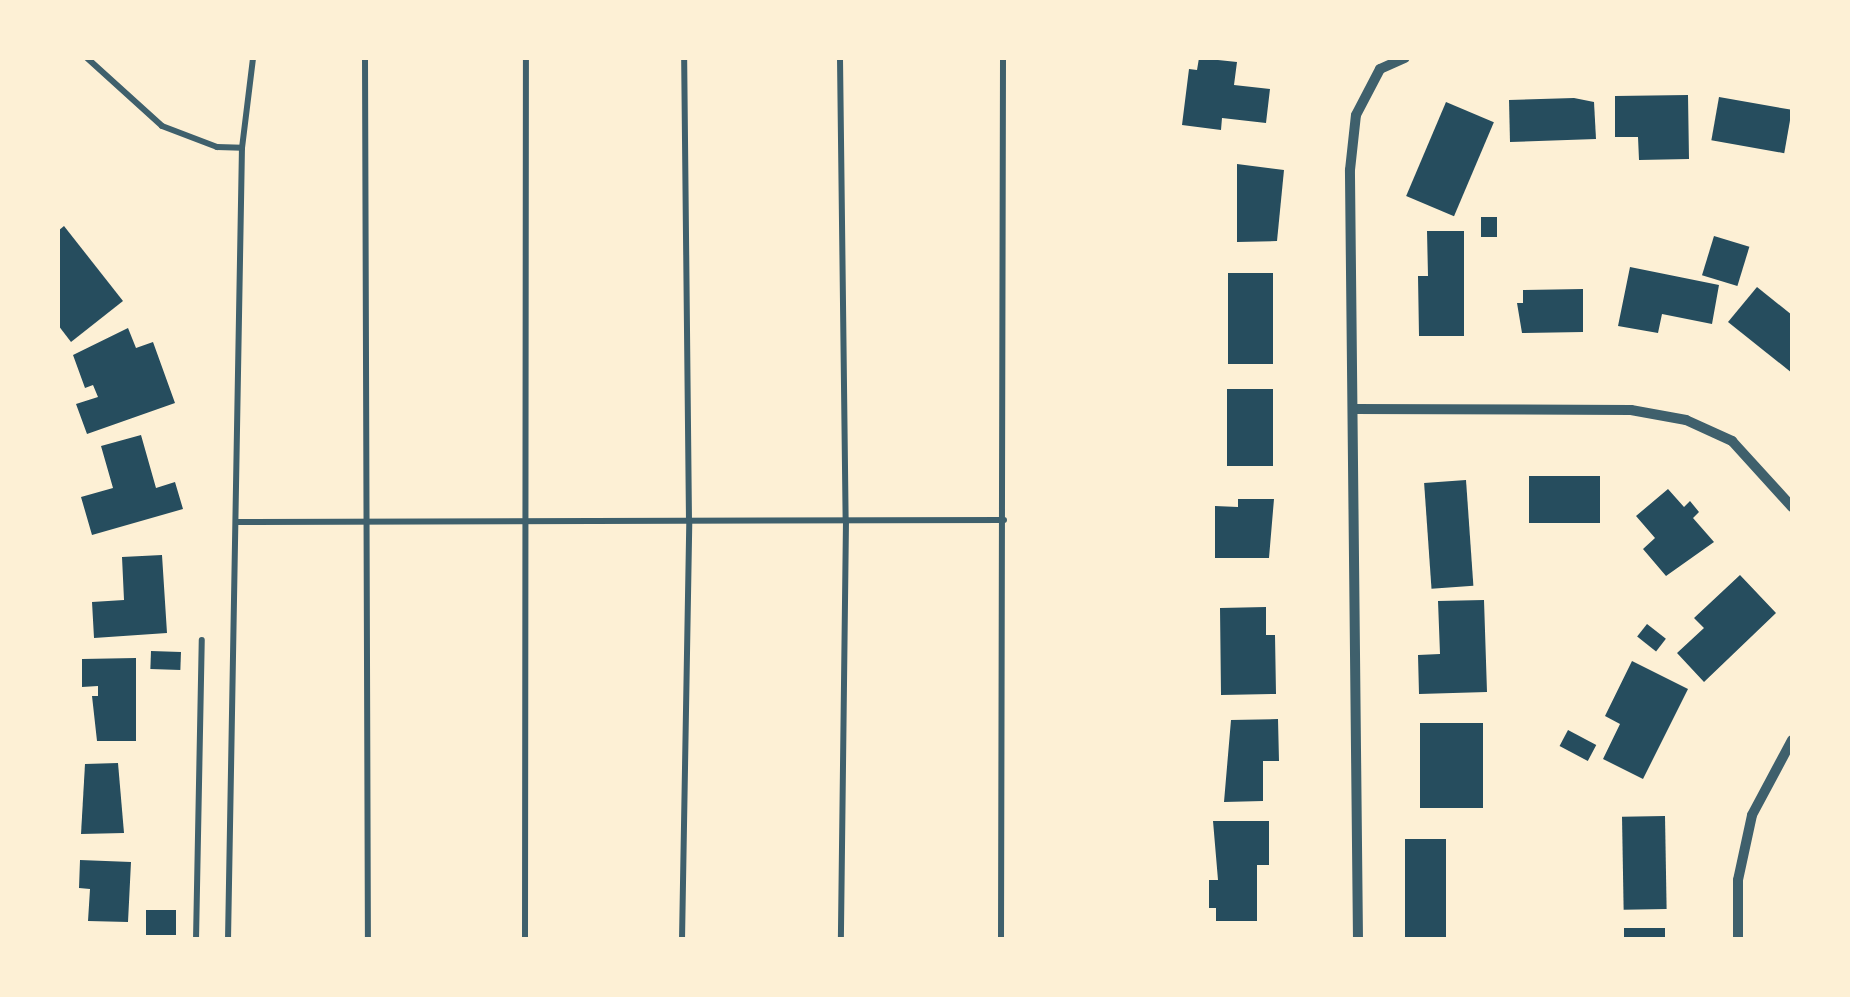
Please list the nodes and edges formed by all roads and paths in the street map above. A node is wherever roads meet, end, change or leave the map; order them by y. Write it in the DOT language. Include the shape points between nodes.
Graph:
graph roads {
  1 [pos="87,58"];
  2 [pos="252,58"];
  3 [pos="364,58"];
  4 [pos="526,58"];
  5 [pos="684,58"];
  6 [pos="840,58"];
  7 [pos="1003,58"];
  8 [pos="1406,58"];
  9 [pos="242,148"];
  10 [pos="1354,409"];
  11 [pos="1792,508"];
  12 [pos="846,520"];
  13 [pos="1004,520"];
  14 [pos="526,521"];
  15 [pos="688,521"];
  16 [pos="235,522"];
  17 [pos="365,522"];
  18 [pos="202,640"];
  19 [pos="1792,740"];
  20 [pos="196,940"];
  21 [pos="228,940"];
  22 [pos="368,940"];
  23 [pos="525,940"];
  24 [pos="682,940"];
  25 [pos="840,940"];
  26 [pos="1001,940"];
  27 [pos="1358,940"];
  28 [pos="1738,940"];
  1 -- 9 [label="lane" via="162,126 217,147"];
  2 -- 9 [label="lane"];
  3 -- 17 [label="lane"];
  4 -- 14 [label="lane"];
  5 -- 15 [label="lane"];
  6 -- 12 [label="lane"];
  7 -- 13 [label="lane"];
  8 -- 10 [label="street" via="1380,70 1356,115 1350,170"];
  9 -- 16 [label="lane"];
  10 -- 11 [label="street" via="1630,410 1686,420 1732,442"];
  10 -- 27 [label="street"];
  12 -- 13 [label="lane"];
  12 -- 15 [label="lane"];
  12 -- 25 [label="lane"];
  13 -- 26 [label="lane"];
  14 -- 15 [label="lane"];
  14 -- 17 [label="lane"];
  14 -- 23 [label="lane"];
  15 -- 24 [label="lane"];
  16 -- 17 [label="lane"];
  16 -- 21 [label="lane"];
  17 -- 22 [label="lane"];
  18 -- 20 [label="lane"];
  19 -- 28 [label="street" via="1752,814 1738,880"];
}
